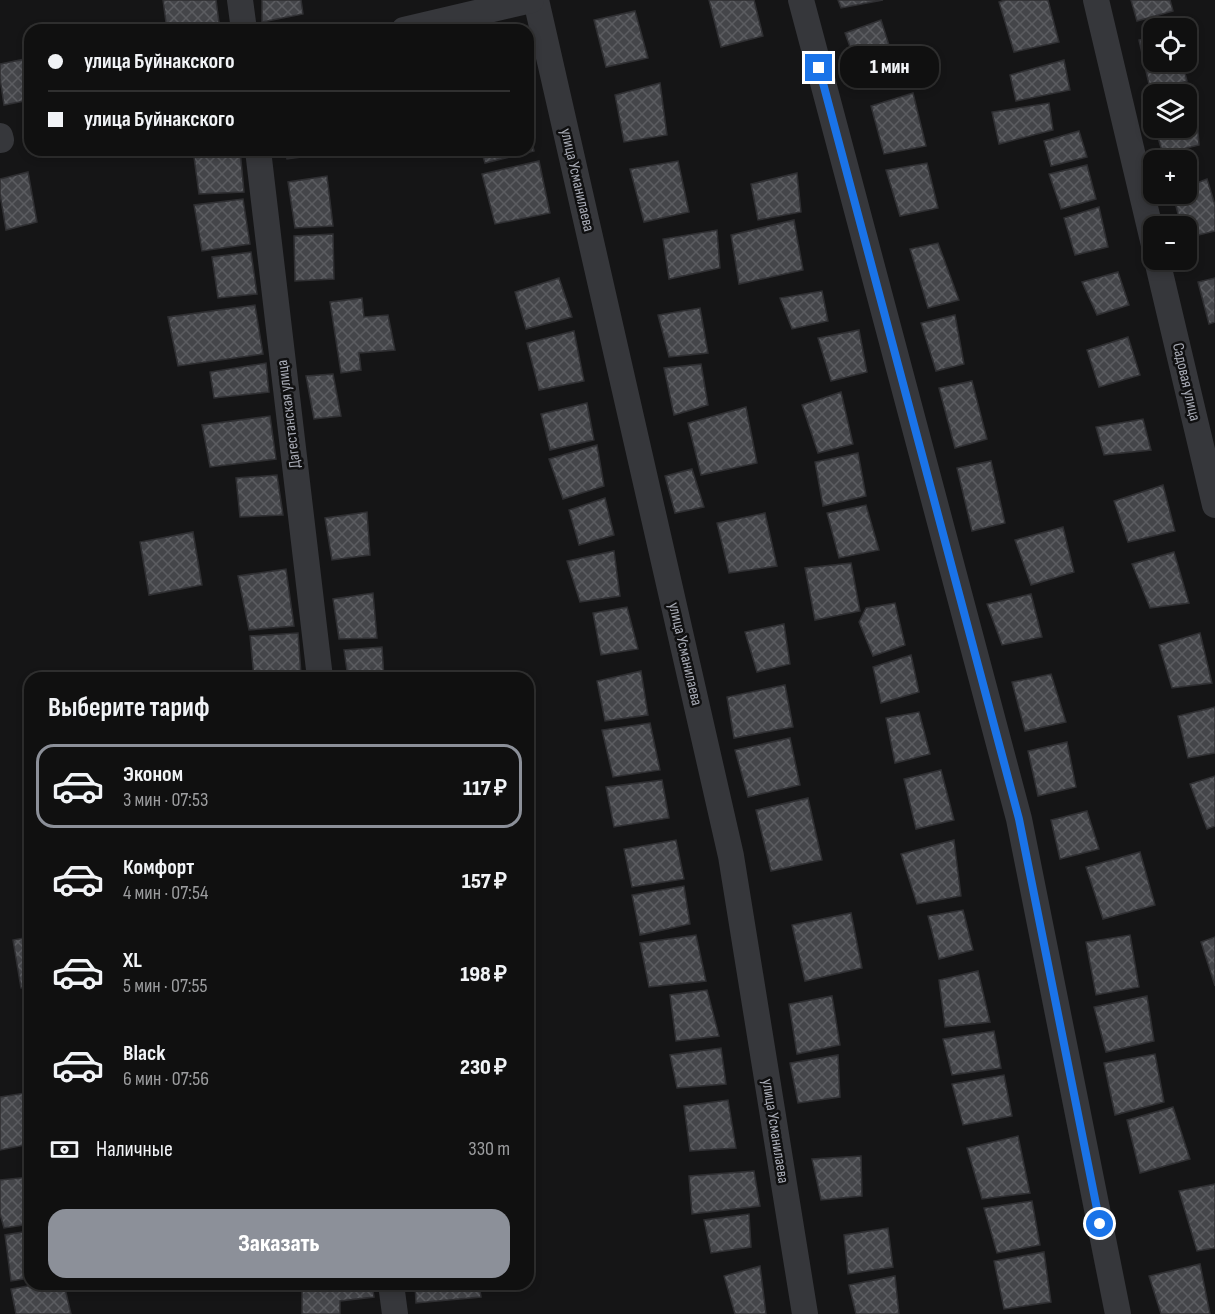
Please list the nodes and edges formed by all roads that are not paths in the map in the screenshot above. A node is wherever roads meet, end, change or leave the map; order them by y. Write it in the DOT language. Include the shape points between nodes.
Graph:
graph roads {
  1 [pos="240,0"];
  2 [pos="531,0"];
  3 [pos="536,0"];
  4 [pos="801,0"];
  5 [pos="1095,0"];
  6 [pos="243,24"];
  7 [pos="429,24"];
  8 [pos="259,156"];
  9 [pos="1147,216"];
  10 [pos="1159,270"];
  11 [pos="1215,505"];
  12 [pos="319,672"];
  13 [pos="392,1290"];
  14 [pos="394,1314"];
  15 [pos="805,1314"];
  16 [pos="1118,1314"];
  1 -- 6 [label="street"];
  2 -- 7 [label="street"];
  3 -- 15 [label="street, улица Усманилаева" via="731,856"];
  4 -- 16 [label="street" via="1019,819"];
  5 -- 9 [label="street"];
  8 -- 12 [label="street, Дагестанская улица"];
  10 -- 11 [label="street, Садовая улица"];
  13 -- 14 [label="street"];
}
